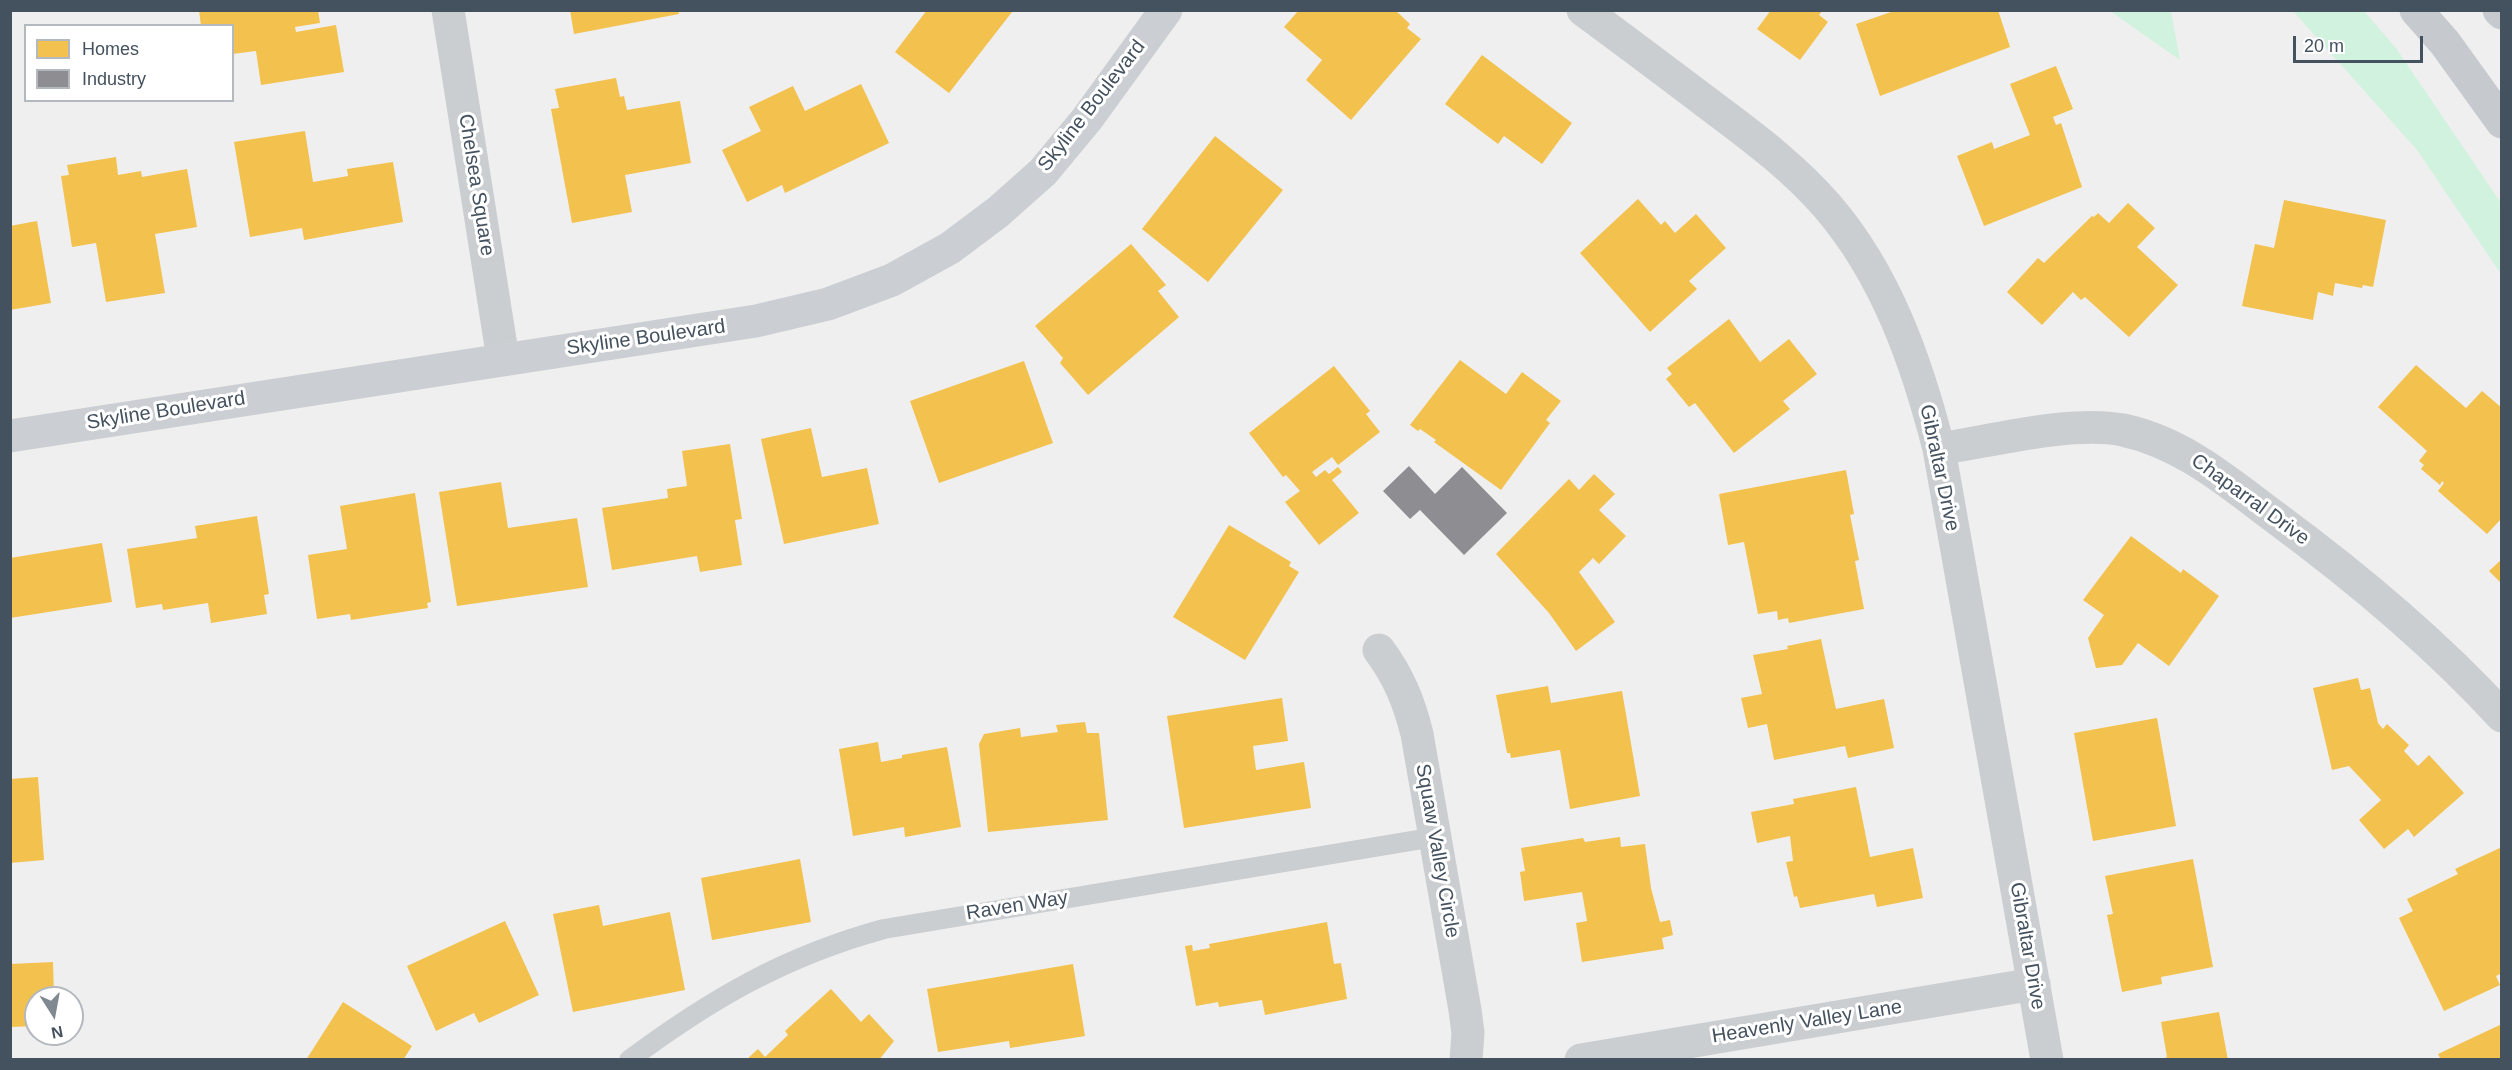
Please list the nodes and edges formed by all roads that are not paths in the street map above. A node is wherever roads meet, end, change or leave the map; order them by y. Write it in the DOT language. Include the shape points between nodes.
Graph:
graph roads {
  1 [pos="448,10"];
  2 [pos="1166,10"];
  3 [pos="1583,10"];
  4 [pos="2416,10"];
  5 [pos="2502,122"];
  6 [pos="503,359"];
  7 [pos="10,436"];
  8 [pos="1939,449"];
  9 [pos="1379,650"];
  10 [pos="2502,716"];
  11 [pos="1435,837"];
  12 [pos="2034,984"];
  13 [pos="629,1059"];
  14 [pos="1466,1059"];
  15 [pos="1581,1059"];
  16 [pos="2047,1059"];
  1 -- 6 [label="street, Chelsea Square"];
  2 -- 6 [label="street, Skyline Boulevard" via="1043,172 950,248 892,280 828,304 756,321"];
  3 -- 8 [label="street, Gibraltar Drive" via="1740,128 1793,171 1828,207 1862,253 1890,303 1927,402"];
  4 -- 5 [label="main road"];
  6 -- 7 [label="street, Skyline Boulevard"];
  8 -- 10 [label="street, Chaparral Drive" via="2093,426 2165,442 2205,464 2327,556 2474,686"];
  8 -- 12 [label="street, Gibraltar Drive"];
  9 -- 11 [label="street, Squaw Valley Circle" via="1396,673 1408,701"];
  11 -- 13 [label="lane, Raven Way" via="872,932 839,941 746,982 678,1023"];
  11 -- 14 [label="street, Squaw Valley Circle" via="1465,1010"];
  12 -- 15 [label="street, Heavenly Valley Lane"];
  12 -- 16 [label="street, Gibraltar Drive"];
}
